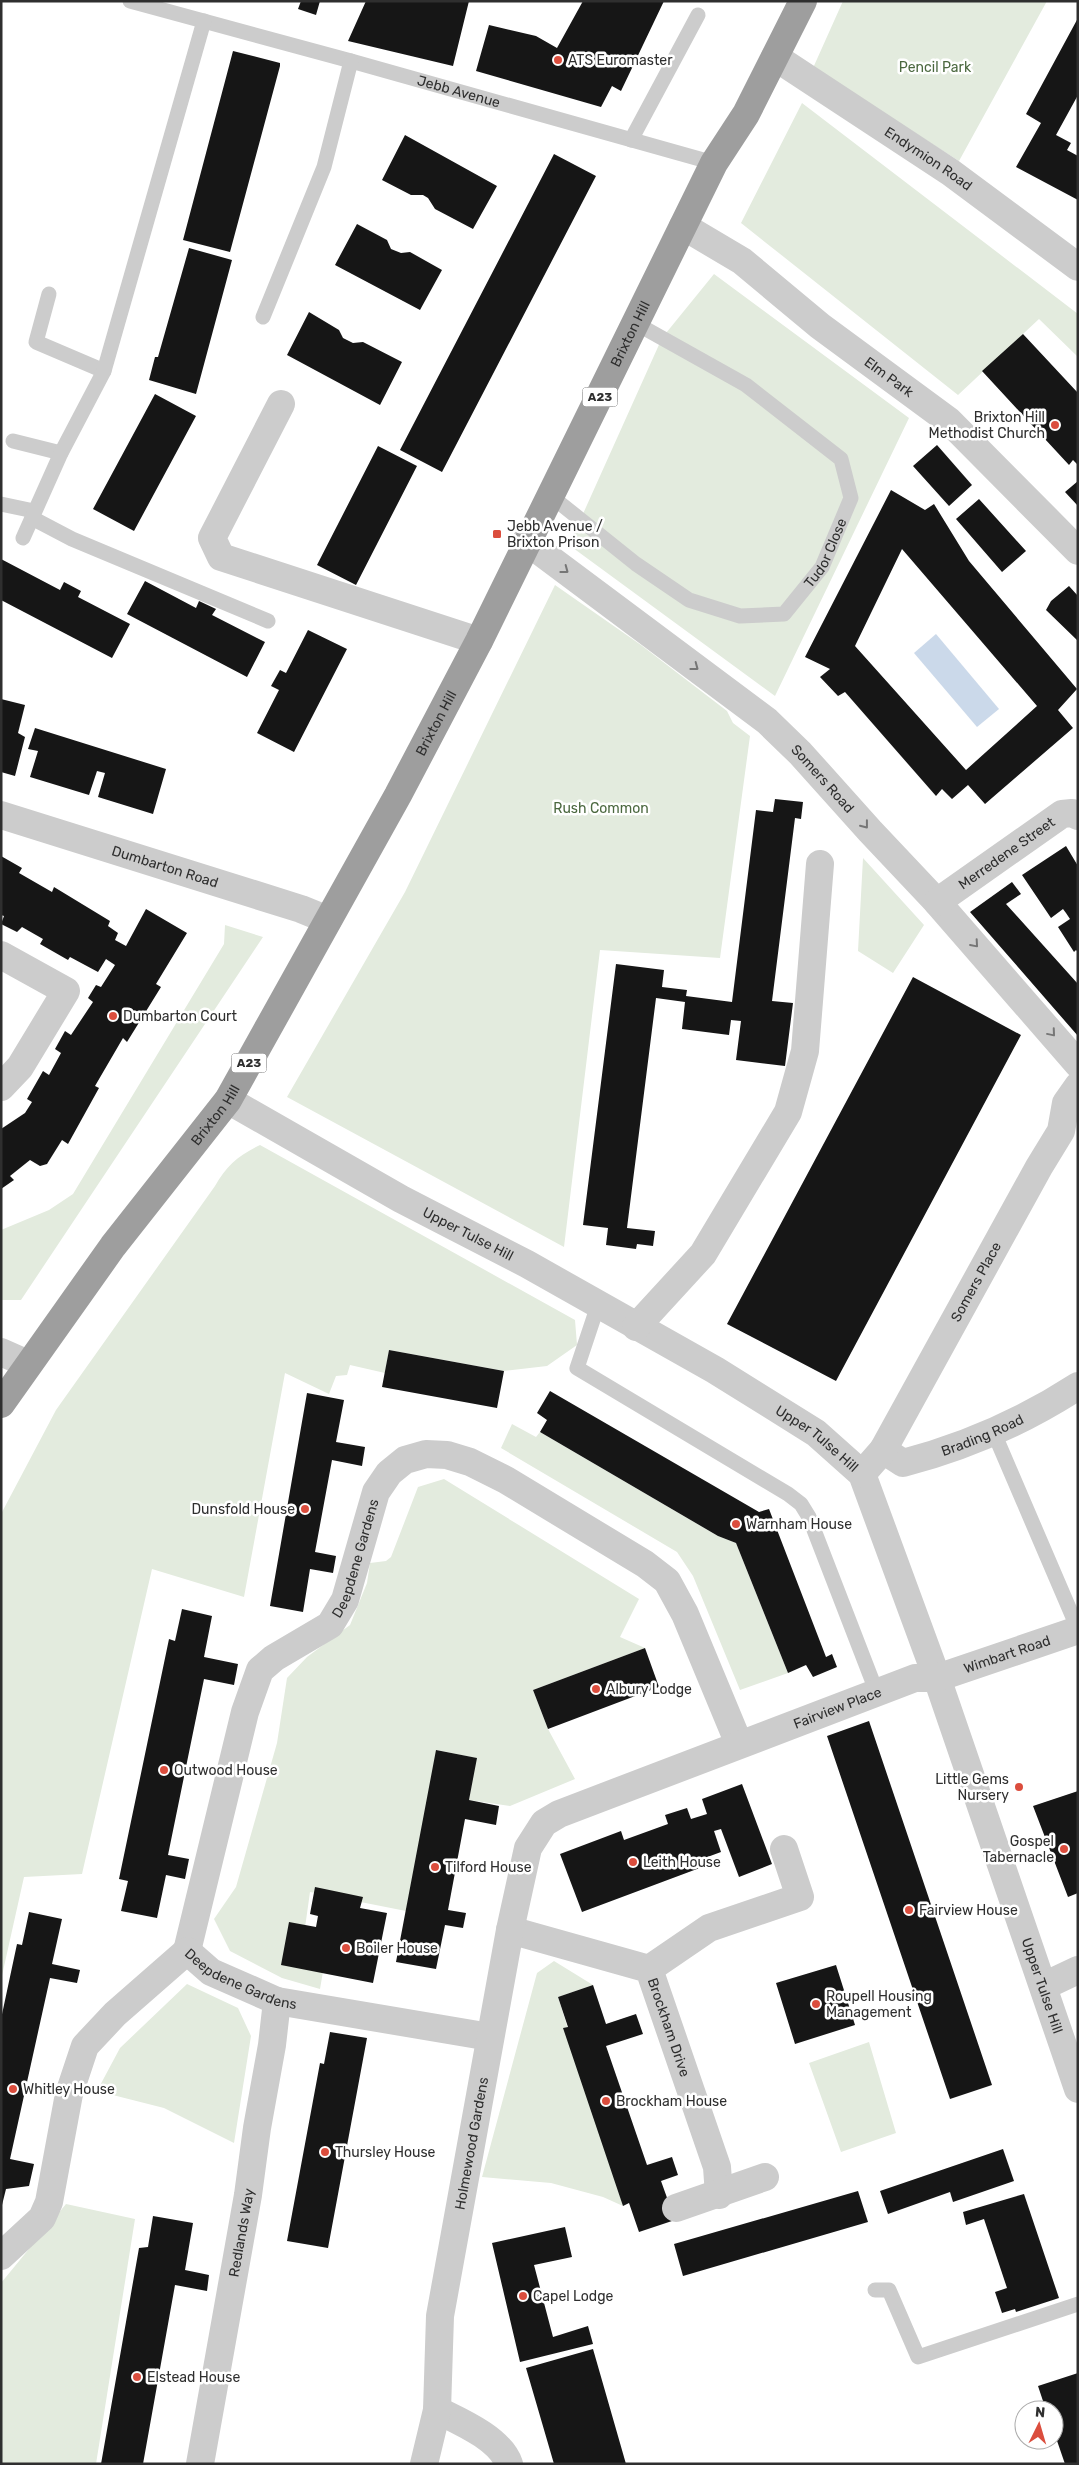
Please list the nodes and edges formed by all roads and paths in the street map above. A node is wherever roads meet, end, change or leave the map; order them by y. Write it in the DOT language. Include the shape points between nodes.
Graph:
graph roads {
  1 [pos="130,1"];
  2 [pos="803,1"];
  3 [pos="698,15"];
  4 [pos="204,21"];
  5 [pos="775,57"];
  6 [pos="351,60"];
  7 [pos="631,140"];
  8 [pos="714,163"];
  9 [pos="683,226"];
  10 [pos="1078,267"];
  11 [pos="49,294"];
  12 [pos="263,316"];
  13 [pos="637,324"];
  14 [pos="104,370"];
  15 [pos="281,404"];
  16 [pos="14,441"];
  17 [pos="61,453"];
  18 [pos="551,496"];
  19 [pos="1,504"];
  20 [pos="33,515"];
  21 [pos="22,538"];
  22 [pos="526,541"];
  23 [pos="1078,551"];
  24 [pos="268,621"];
  25 [pos="479,641"];
  26 [pos="1,815"];
  27 [pos="1078,816"];
  28 [pos="820,864"];
  29 [pos="937,902"];
  30 [pos="328,920"];
  31 [pos="1,955"];
  32 [pos="1078,1064"];
  33 [pos="1078,1086"];
  34 [pos="1,1088"];
  35 [pos="228,1100"];
  36 [pos="598,1305"];
  37 [pos="636,1327"];
  38 [pos="1,1352"];
  39 [pos="28,1364"];
  40 [pos="1078,1386"];
  41 [pos="1,1404"];
  42 [pos="994,1433"];
  43 [pos="883,1450"];
  44 [pos="862,1474"];
  45 [pos="1078,1629"];
  46 [pos="937,1678"];
  47 [pos="878,1693"];
  48 [pos="738,1744"];
  49 [pos="784,1849"];
  50 [pos="522,1880"];
  51 [pos="510,1930"];
  52 [pos="187,1951"];
  53 [pos="649,1969"];
  54 [pos="1078,1970"];
  55 [pos="1044,1986"];
  56 [pos="277,2001"];
  57 [pos="490,2037"];
  58 [pos="1078,2089"];
  59 [pos="765,2177"];
  60 [pos="720,2195"];
  61 [pos="676,2208"];
  62 [pos="1,2256"];
  63 [pos="875,2290"];
  64 [pos="1078,2304"];
  65 [pos="437,2410"];
  66 [pos="200,2464"];
  67 [pos="424,2464"];
  68 [pos="509,2464"];
  1 -- 4 [label="lane, Jebb Avenue"];
  2 -- 5 [label="highway, Brixton Hill / A23"];
  3 -- 7 [label="lane"];
  4 -- 6 [label="lane, Jebb Avenue"];
  4 -- 14 [label="lane"];
  5 -- 8 [label="highway, Brixton Hill / A23" via="746,114"];
  5 -- 10 [label="street, Endymion Road" via="950,172"];
  6 -- 7 [label="lane, Jebb Avenue"];
  6 -- 12 [label="lane" via="324,167"];
  7 -- 8 [label="lane, Jebb Avenue"];
  8 -- 9 [label="highway, Brixton Hill / A23"];
  9 -- 13 [label="highway, Brixton Hill / A23"];
  9 -- 23 [label="street, Elm Park" via="742,261 820,326 949,421"];
  11 -- 14 [label="lane" via="36,342"];
  13 -- 18 [label="highway, Brixton Hill / A23"];
  13 -- 18 [label="lane, Tudor Close" via="746,385 841,459 851,498 822,567 784,614 740,616 689,600 636,564"];
  14 -- 17 [label="lane"];
  15 -- 25 [label="street" via="212,538 221,557"];
  16 -- 17 [label="lane"];
  17 -- 20 [label="lane"];
  18 -- 22 [label="highway, Brixton Hill / A23"];
  19 -- 20 [label="lane"];
  20 -- 21 [label="lane"];
  20 -- 24 [label="lane" via="72,539"];
  22 -- 25 [label="highway, Brixton Hill / A23"];
  22 -- 29 [label="street, Somers Road, one-way" via="767,721"];
  25 -- 30 [label="highway, Brixton Hill / A23"];
  26 -- 30 [label="street, Dumbarton Road"];
  27 -- 29 [label="street, Merredene Street" via="1062,814"];
  28 -- 37 [label="street" via="805,1051 788,1112 703,1254"];
  29 -- 32 [label="street, Somers Road, one-way"];
  30 -- 35 [label="highway, Brixton Hill / A23"];
  31 -- 34 [label="street" via="66,991 20,1067"];
  33 -- 43 [label="street, Somers Place" via="1066,1103 1061,1131"];
  35 -- 36 [label="street, Upper Tulse Hill"];
  35 -- 39 [label="highway, Brixton Hill / A23" via="113,1246"];
  36 -- 37 [label="street, Upper Tulse Hill"];
  36 -- 47 [label="lane" via="577,1368 801,1504 809,1517"];
  37 -- 44 [label="street, Upper Tulse Hill" via="714,1370 816,1433"];
  38 -- 39 [label="street"];
  39 -- 41 [label="highway, Brixton Hill / A23"];
  40 -- 42 [label="street, Brading Road"];
  42 -- 43 [label="street, Brading Road" via="903,1463"];
  42 -- 45 [label="lane"];
  43 -- 44 [label="street, Somers Place"];
  44 -- 46 [label="street, Upper Tulse Hill"];
  45 -- 46 [label="street, Wimbart Road"];
  46 -- 47 [label="street, Fairview Place" via="916,1678"];
  46 -- 55 [label="street, Upper Tulse Hill"];
  47 -- 48 [label="street, Fairview Place"];
  48 -- 50 [label="street, Fairview Place" via="559,1814 544,1823 528,1848"];
  48 -- 52 [label="street, Deepdene Gardens" via="685,1614 667,1581 645,1564 523,1490 470,1462 447,1454 426,1454 405,1460 376,1492 345,1600 330,1626 274,1658 260,1670 245,1712"];
  49 -- 53 [label="street" via="800,1897 709,1928"];
  50 -- 51 [label="street, Holmewood Gardens"];
  51 -- 53 [label="street, Brockham Drive"];
  51 -- 57 [label="street, Holmewood Gardens"];
  52 -- 56 [label="street, Deepdene Gardens" via="211,1972"];
  52 -- 62 [label="street" via="115,2014 85,2046 69,2094 49,2202 42,2218"];
  53 -- 60 [label="street, Brockham Drive" via="718,2167"];
  54 -- 55 [label="street"];
  55 -- 58 [label="street, Upper Tulse Hill"];
  56 -- 57 [label="street, Deepdene Gardens"];
  56 -- 66 [label="street, Redlands Way" via="248,2195"];
  57 -- 65 [label="street, Holmewood Gardens" via="440,2316"];
  59 -- 60 [label="street"];
  60 -- 61 [label="street"];
  63 -- 64 [label="lane" via="889,2290 918,2357"];
  65 -- 67 [label="street, Holmewood Gardens"];
  65 -- 68 [label="street" via="473,2428 506,2455"];
}
